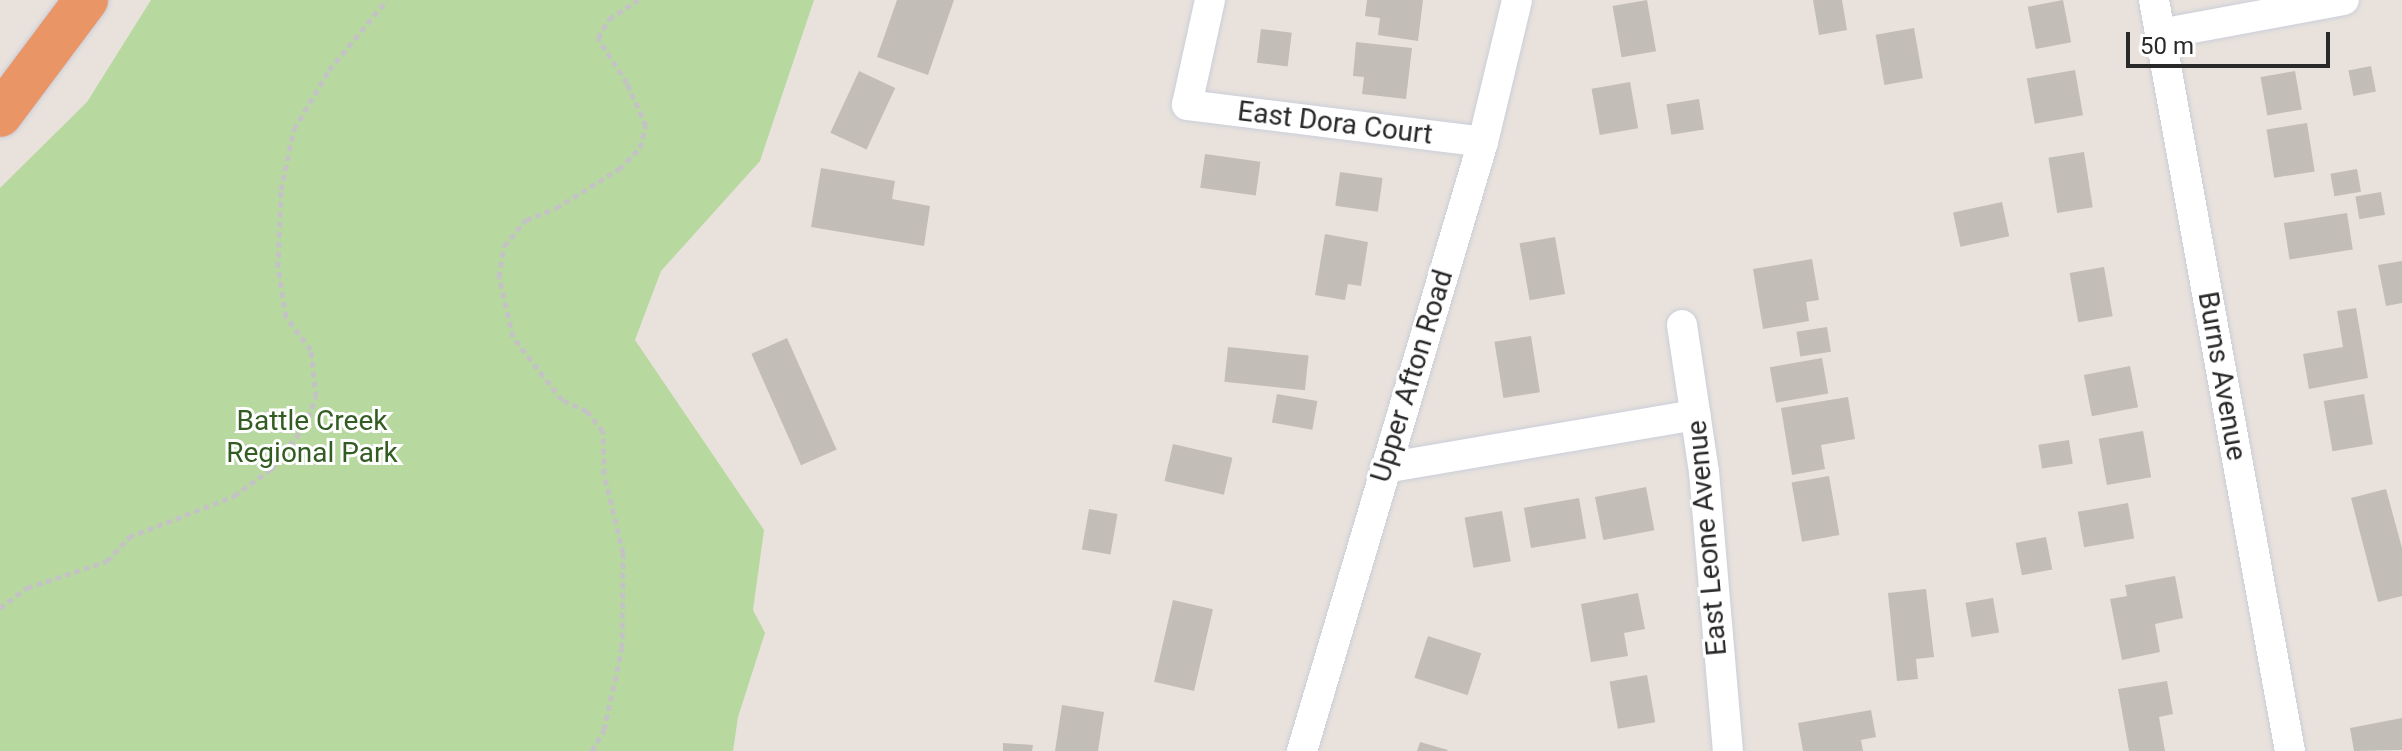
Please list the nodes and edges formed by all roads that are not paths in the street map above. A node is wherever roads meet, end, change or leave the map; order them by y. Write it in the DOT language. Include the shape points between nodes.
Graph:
graph roads {
  1 [pos="86,0"];
  2 [pos="1210,0"];
  3 [pos="1517,0"];
  4 [pos="2154,0"];
  5 [pos="2344,0"];
  6 [pos="2160,34"];
  7 [pos="0,115"];
  8 [pos="1483,142"];
  9 [pos="1682,325"];
  10 [pos="1696,415"];
  11 [pos="1385,468"];
  12 [pos="1302,751"];
  13 [pos="1728,751"];
  14 [pos="2290,751"];
  1 -- 7 [label="highway"];
  2 -- 8 [label="street, East Dora Court" via="1187,105"];
  3 -- 8 [label="street, Upper Afton Road"];
  4 -- 6 [label="street, Burns Avenue"];
  5 -- 6 [label="street"];
  6 -- 14 [label="street, Burns Avenue"];
  8 -- 11 [label="street, Upper Afton Road"];
  9 -- 10 [label="street, East Leone Avenue"];
  10 -- 11 [label="street"];
  10 -- 13 [label="street, East Leone Avenue"];
  11 -- 12 [label="street, Upper Afton Road"];
}
